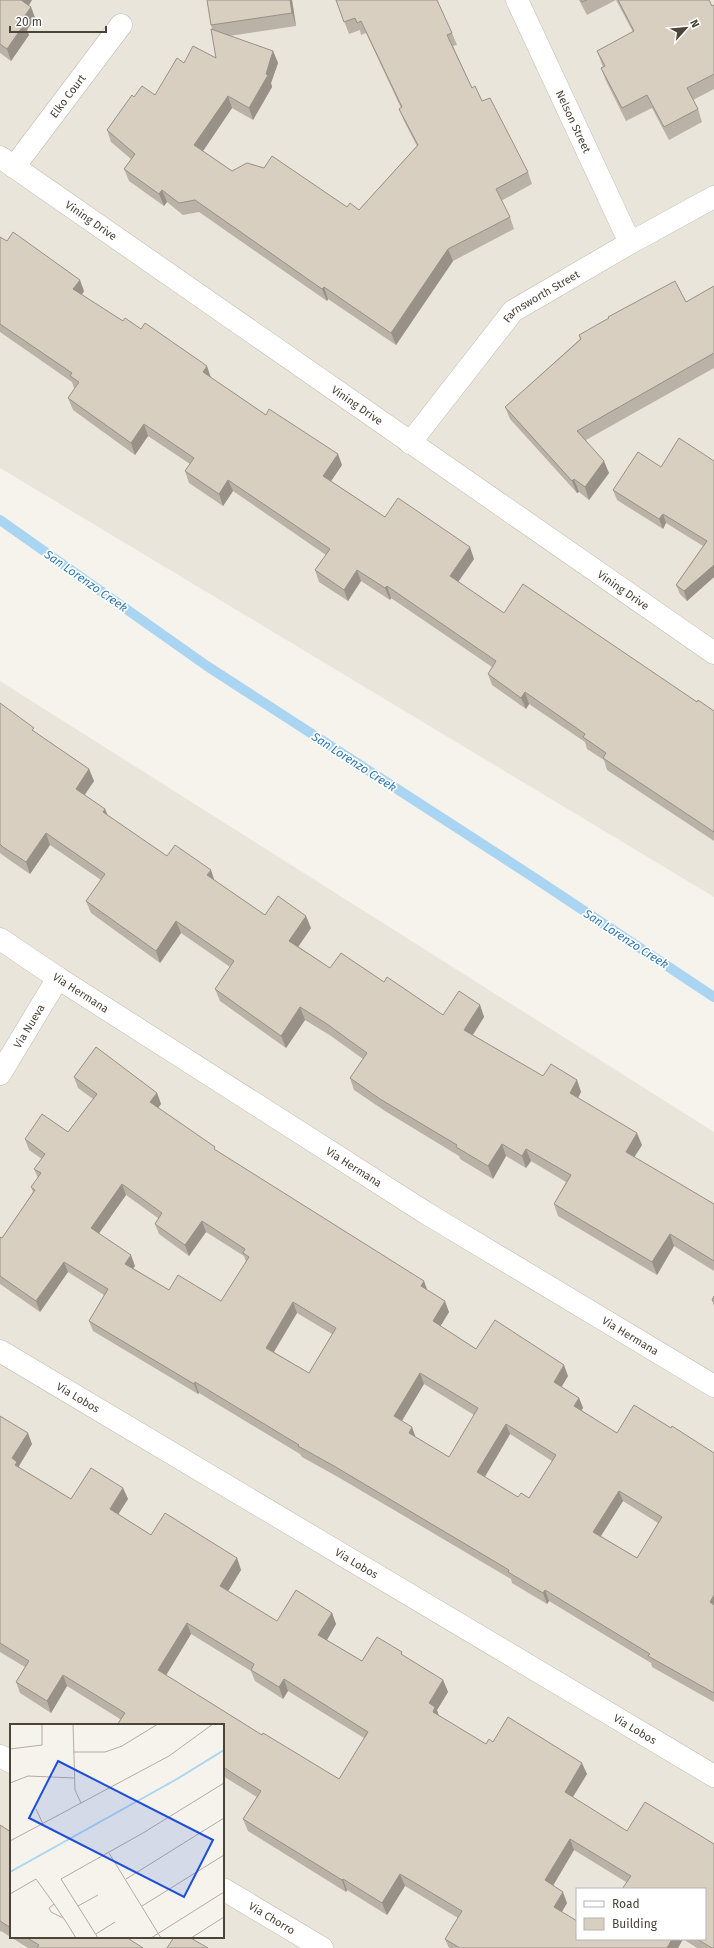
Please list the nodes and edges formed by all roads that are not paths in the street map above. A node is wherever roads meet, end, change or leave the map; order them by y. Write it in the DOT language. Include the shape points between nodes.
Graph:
graph roads {
  1 [pos="517,0"];
  2 [pos="120,25"];
  3 [pos="7,162"];
  4 [pos="714,197"];
  5 [pos="630,242"];
  6 [pos="410,443"];
  7 [pos="714,653"];
  8 [pos="0,938"];
  9 [pos="58,978"];
  10 [pos="0,1074"];
  11 [pos="0,1350"];
  12 [pos="714,1386"];
  13 [pos="0,1756"];
  14 [pos="10,1761"];
  15 [pos="714,1776"];
  16 [pos="224,1890"];
  17 [pos="322,1948"];
  1 -- 5 [label="street, Nelson Street"];
  2 -- 3 [label="street, Elko Court"];
  3 -- 6 [label="street, Vining Drive"];
  4 -- 5 [label="street, Farnsworth Street"];
  5 -- 6 [label="street, Farnsworth Street" via="513,310"];
  6 -- 7 [label="street, Vining Drive"];
  8 -- 9 [label="street, Via Hermana"];
  9 -- 10 [label="street, Via Nueva"];
  9 -- 12 [label="street, Via Hermana" via="426,1213"];
  11 -- 15 [label="street, Via Lobos"];
  13 -- 14 [label="street"];
  16 -- 17 [label="street, Via Chorro"];
}
